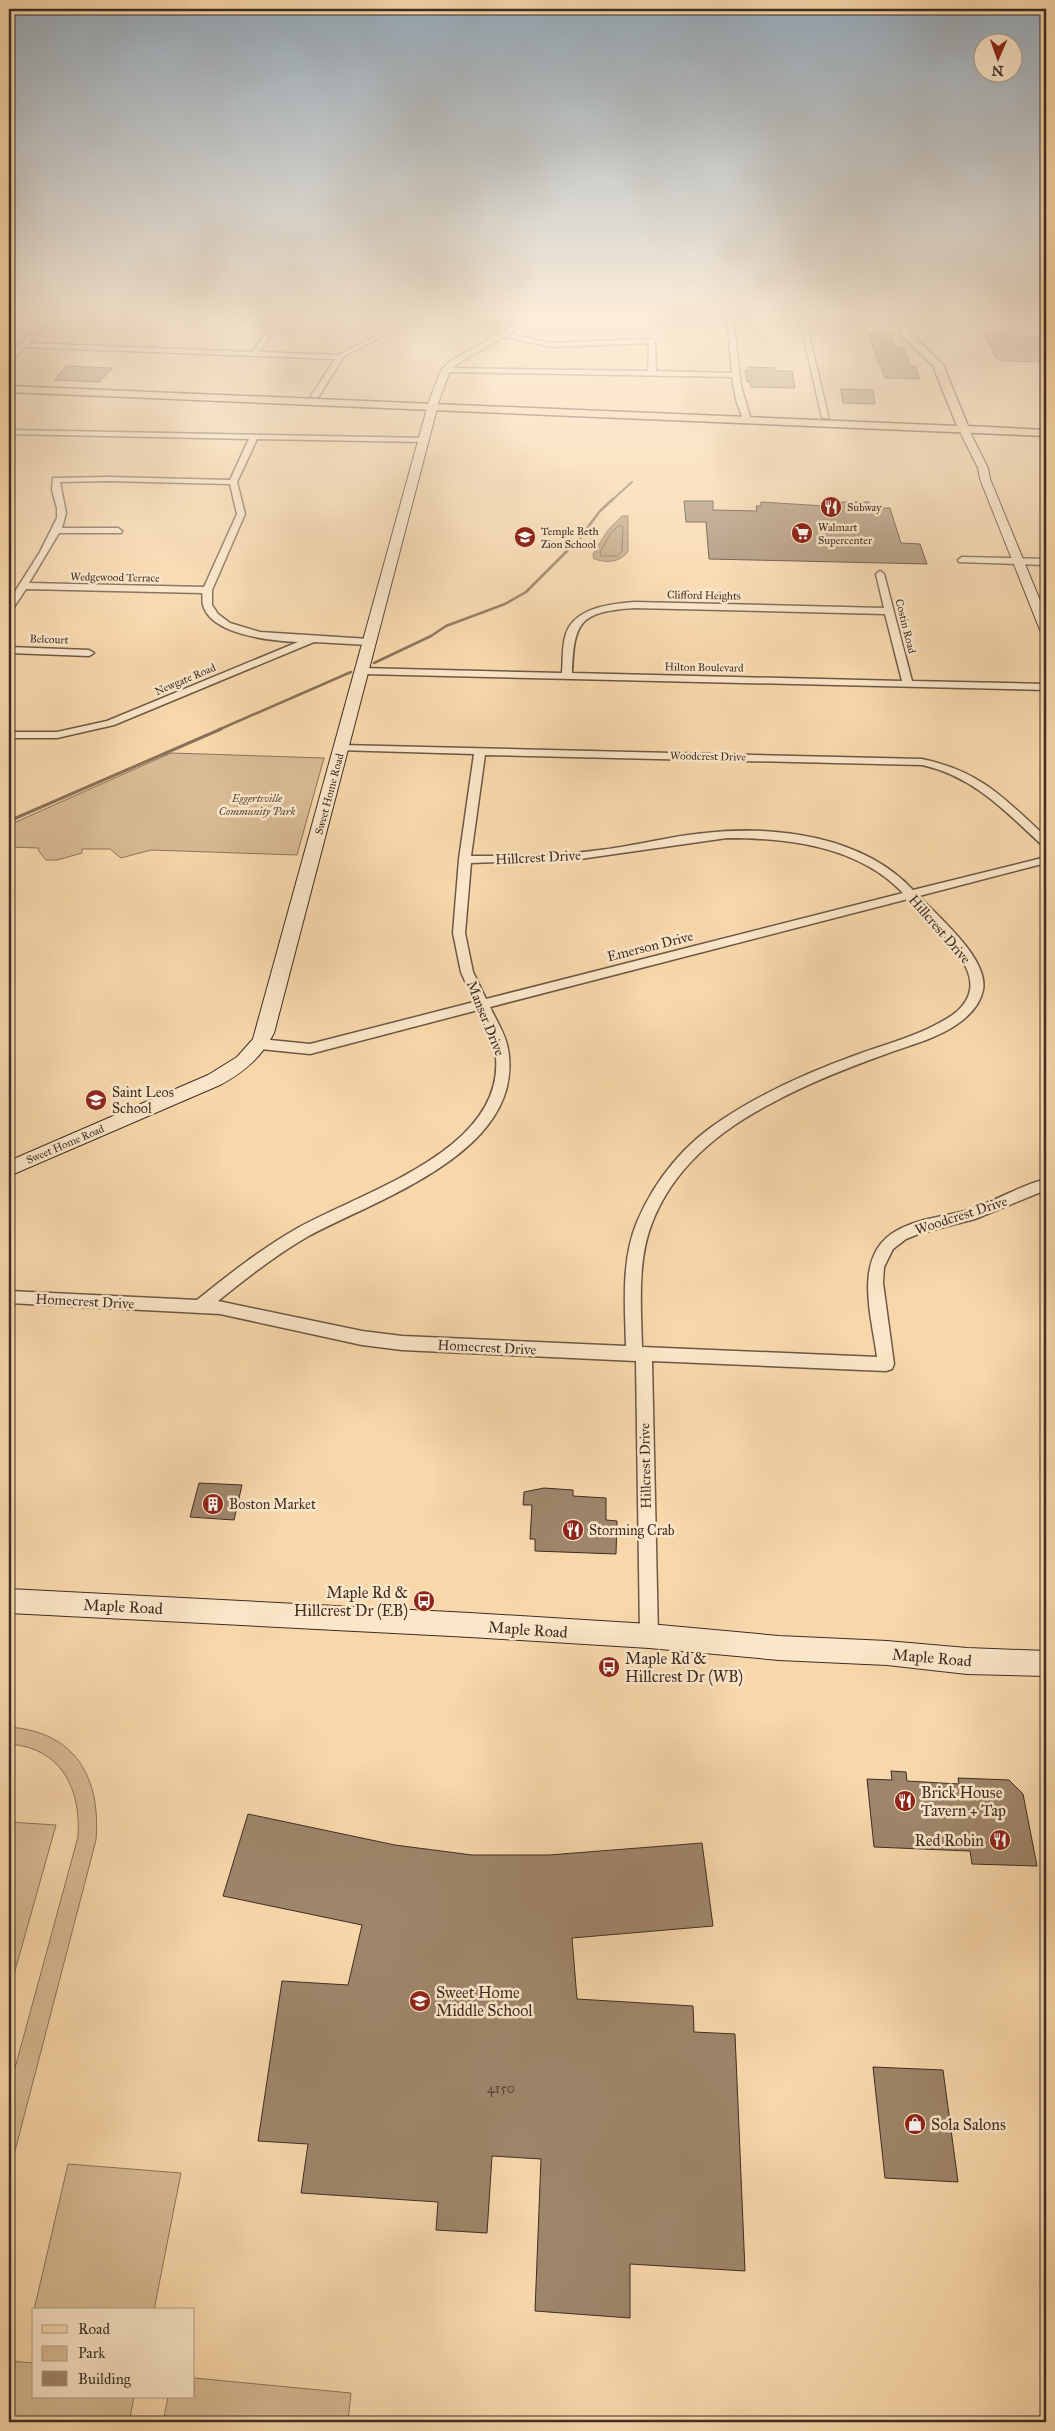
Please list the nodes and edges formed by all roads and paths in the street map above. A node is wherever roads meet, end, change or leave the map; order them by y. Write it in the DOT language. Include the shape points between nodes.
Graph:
graph roads {
  1 [pos="426,431"];
  2 [pos="966,431"];
  3 [pos="1028,431"];
  4 [pos="9,432"];
  5 [pos="1046,433"];
  6 [pos="254,437"];
  7 [pos="424,440"];
  8 [pos="233,482"];
  9 [pos="54,530"];
  10 [pos="118,531"];
  11 [pos="962,560"];
  12 [pos="1018,561"];
  13 [pos="1046,562"];
  14 [pos="880,574"];
  15 [pos="22,586"];
  16 [pos="207,590"];
  17 [pos="9,608"];
  18 [pos="889,611"];
  19 [pos="1046,630"];
  20 [pos="312,640"];
  21 [pos="369,642"];
  22 [pos="9,650"];
  23 [pos="89,653"];
  24 [pos="362,671"];
  25 [pos="567,676"];
  26 [pos="908,684"];
  27 [pos="1046,687"];
  28 [pos="9,735"];
  29 [pos="342,748"];
  30 [pos="480,750"];
  31 [pos="1046,843"];
  32 [pos="465,859"];
  33 [pos="1046,860"];
  34 [pos="911,895"];
  35 [pos="483,1004"];
  36 [pos="260,1044"];
  37 [pos="9,1169"];
  38 [pos="1046,1184"];
  39 [pos="875,1283"];
  40 [pos="9,1297"];
  41 [pos="200,1307"];
  42 [pos="639,1355"];
  43 [pos="9,1601"];
  44 [pos="649,1636"];
  45 [pos="1046,1664"];
  1 -- 7 [label="street, Sweet Home Road"];
  2 -- 12 [label="street"];
  3 -- 5 [label="main road"];
  4 -- 6 [label="street"];
  6 -- 7 [label="street"];
  6 -- 8 [label="street"];
  7 -- 21 [label="street, Sweet Home Road"];
  8 -- 9 [label="street" via="56,480 54,489 62,511"];
  8 -- 16 [label="street" via="241,514"];
  9 -- 10 [label="street"];
  9 -- 15 [label="street"];
  11 -- 12 [label="street"];
  12 -- 13 [label="street"];
  12 -- 19 [label="street"];
  14 -- 18 [label="street, Costin Road"];
  15 -- 16 [label="street, Wedgewood Terrace"];
  15 -- 17 [label="street"];
  16 -- 20 [label="street" via="212,613 219,620 263,637"];
  18 -- 25 [label="street, Clifford Heights" via="613,607 591,615 572,630"];
  18 -- 26 [label="street, Costin Road"];
  20 -- 21 [label="street, Newgate Road"];
  20 -- 28 [label="street, Newgate Road" via="110,723 57,735"];
  21 -- 24 [label="street, Sweet Home Road"];
  22 -- 23 [label="street, Belcourt"];
  24 -- 25 [label="street, Hilton Boulevard"];
  24 -- 29 [label="street, Sweet Home Road"];
  25 -- 26 [label="street, Hilton Boulevard"];
  26 -- 27 [label="street, Hilton Boulevard"];
  29 -- 30 [label="street, Woodcrest Drive"];
  29 -- 36 [label="street, Sweet Home Road"];
  30 -- 31 [label="street, Woodcrest Drive" via="937,764 971,777"];
  30 -- 32 [label="street, Manser Drive"];
  32 -- 34 [label="street, Hillcrest Drive" via="598,854 706,836 760,835 804,841 854,855 886,872"];
  32 -- 35 [label="street, Manser Drive" via="459,933 467,972"];
  33 -- 34 [label="street, Emerson Drive"];
  34 -- 35 [label="street, Emerson Drive"];
  34 -- 42 [label="street, Hillcrest Drive" via="972,966 977,985 971,1005 964,1014 933,1032 767,1098 708,1138 683,1162 655,1198 639,1243 633,1290"];
  35 -- 36 [label="street, Emerson Drive" via="310,1049"];
  35 -- 41 [label="street, Manser Drive" via="500,1046 502,1078 491,1110 471,1137 426,1171 337,1214 278,1248"];
  36 -- 37 [label="street, Sweet Home Road" via="238,1066 214,1080"];
  38 -- 39 [label="street, Woodcrest Drive" via="970,1215 901,1235 881,1255"];
  39 -- 42 [label="street, Homecrest Drive" via="886,1364"];
  40 -- 41 [label="street, Homecrest Drive"];
  41 -- 42 [label="street, Homecrest Drive" via="237,1310 362,1338 402,1343"];
  42 -- 44 [label="street, Hillcrest Drive"];
  43 -- 44 [label="street, Maple Road"];
  44 -- 45 [label="street, Maple Road" via="779,1648"];
}
